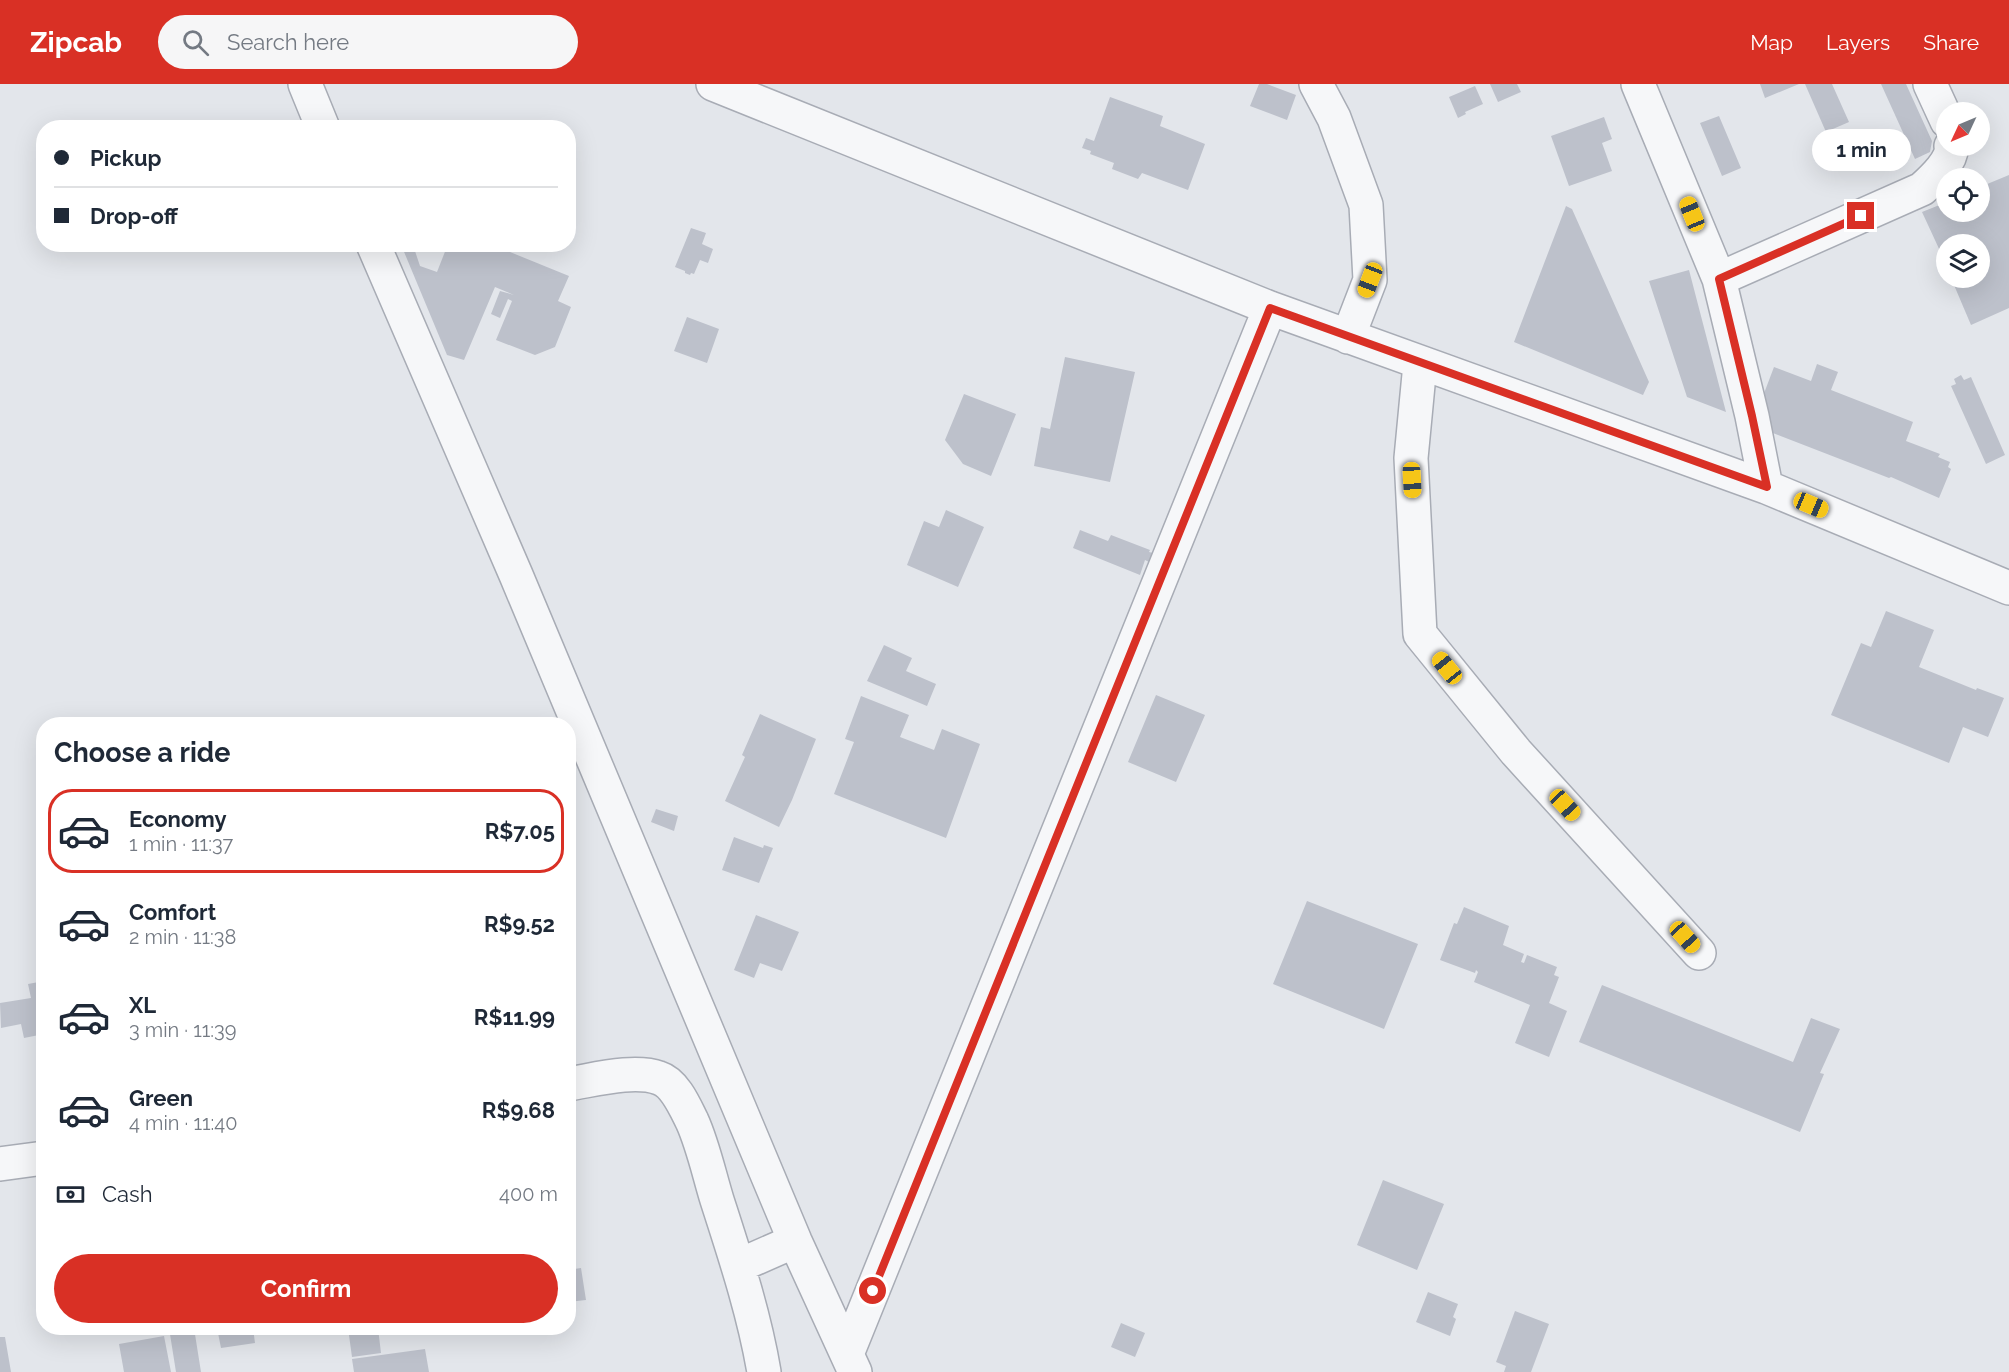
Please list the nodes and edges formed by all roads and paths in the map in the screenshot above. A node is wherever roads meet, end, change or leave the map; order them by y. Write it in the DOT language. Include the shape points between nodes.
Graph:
graph roads {
  1 [pos="305,84"];
  2 [pos="713,84"];
  3 [pos="1316,84"];
  4 [pos="1638,84"];
  5 [pos="1930,84"];
  6 [pos="1938,102"];
  7 [pos="320,120"];
  8 [pos="1949,156"];
  9 [pos="376,252"];
  10 [pos="1719,279"];
  11 [pos="1270,308"];
  12 [pos="1348,337"];
  13 [pos="1420,364"];
  14 [pos="1767,487"];
  15 [pos="2009,588"];
  16 [pos="575,717"];
  17 [pos="576,719"];
  18 [pos="1699,953"];
  19 [pos="576,1083"];
  20 [pos="36,1159"];
  21 [pos="0,1164"];
  22 [pos="795,1241"];
  23 [pos="738,1266"];
  24 [pos="851,1363"];
  25 [pos="764,1372"];
  1 -- 7 [label="street"];
  2 -- 11 [label="street"];
  3 -- 12 [label="street" via="1334,118 1366,205 1370,280"];
  4 -- 10 [label="street"];
  5 -- 6 [label="street"];
  8 -- 10 [label="street" via="1940,172 1922,189"];
  9 -- 16 [label="street"];
  10 -- 14 [label="street"];
  11 -- 12 [label="street"];
  11 -- 24 [label="street"];
  12 -- 13 [label="street"];
  13 -- 14 [label="street"];
  13 -- 18 [label="street" via="1411,458 1420,634 1516,752"];
  14 -- 15 [label="street"];
  17 -- 22 [label="street"];
  19 -- 23 [label="street" via="634,1075 660,1078 670,1085 692,1122"];
  20 -- 21 [label="street"];
  22 -- 23 [label="street"];
  22 -- 24 [label="street"];
  23 -- 25 [label="street"];
}
